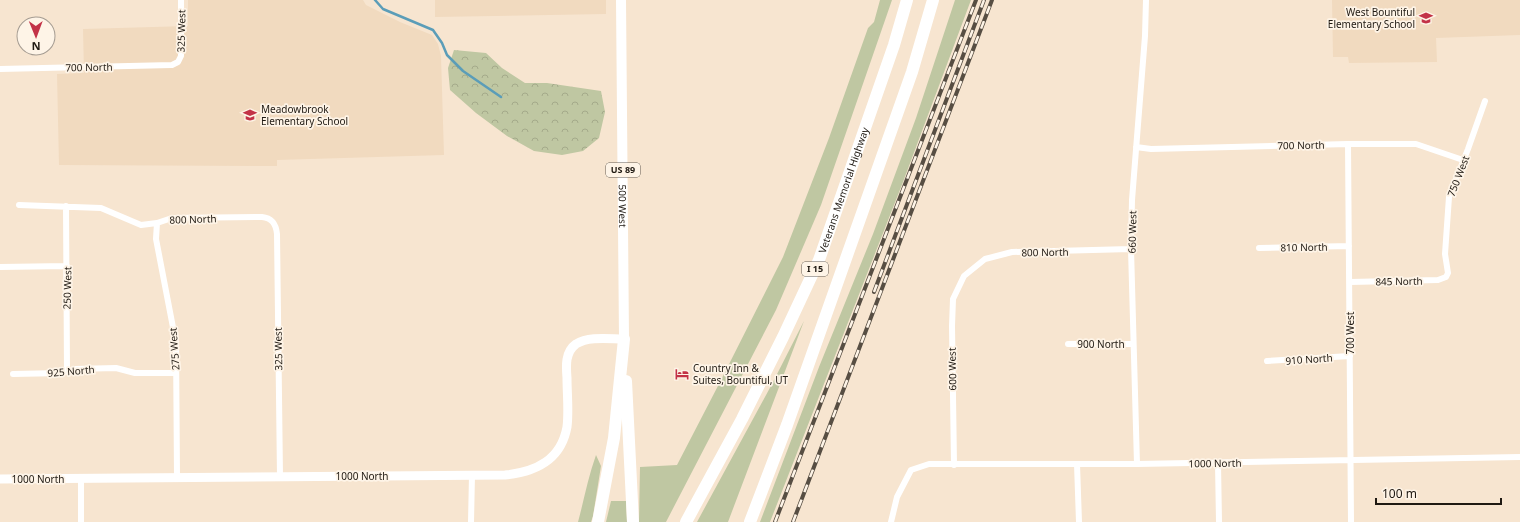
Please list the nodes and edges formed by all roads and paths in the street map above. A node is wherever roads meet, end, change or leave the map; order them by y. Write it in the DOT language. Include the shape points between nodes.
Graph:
graph roads {
  1 [pos="181,0"];
  2 [pos="622,0"];
  3 [pos="907,0"];
  4 [pos="933,0"];
  5 [pos="1146,0"];
  6 [pos="178,62"];
  7 [pos="0,69"];
  8 [pos="1484,101"];
  9 [pos="1348,144"];
  10 [pos="1136,148"];
  11 [pos="1463,160"];
  12 [pos="19,205"];
  13 [pos="66,206"];
  14 [pos="274,222"];
  15 [pos="157,223"];
  16 [pos="1349,246"];
  17 [pos="1259,248"];
  18 [pos="1131,249"];
  19 [pos="67,266"];
  20 [pos="0,267"];
  21 [pos="964,276"];
  22 [pos="1446,277"];
  23 [pos="1350,282"];
  24 [pos="624,339"];
  25 [pos="1068,344"];
  26 [pos="1133,344"];
  27 [pos="1350,356"];
  28 [pos="1267,361"];
  29 [pos="67,371"];
  30 [pos="176,373"];
  31 [pos="12,374"];
  32 [pos="1520,457"];
  33 [pos="1351,461"];
  34 [pos="1218,463"];
  35 [pos="1076,464"];
  36 [pos="1137,464"];
  37 [pos="954,465"];
  38 [pos="472,475"];
  39 [pos="177,477"];
  40 [pos="280,477"];
  41 [pos="81,478"];
  42 [pos="0,479"];
  43 [pos="82,522"];
  44 [pos="471,522"];
  45 [pos="598,522"];
  46 [pos="633,522"];
  47 [pos="686,522"];
  48 [pos="750,522"];
  49 [pos="891,522"];
  50 [pos="1080,522"];
  51 [pos="1219,522"];
  52 [pos="1351,522"];
  1 -- 6 [label="street, 325 West" via="181,52"];
  2 -- 24 [label="main road, 500 West / US 89"];
  3 -- 47 [label="highway, Veterans Memorial Highway / I 15" via="894,45 819,260 749,405"];
  4 -- 48 [label="highway, I 15" via="912,72"];
  5 -- 10 [label="street, 660 West"];
  6 -- 7 [label="street, 700 North" via="164,66"];
  8 -- 11 [label="street, 750 West"];
  9 -- 10 [label="street, 700 North"];
  9 -- 11 [label="street, 700 North" via="1416,144"];
  9 -- 16 [label="street, 700 West"];
  10 -- 18 [label="street, 660 West"];
  11 -- 22 [label="street, 750 West" via="1448,197"];
  12 -- 13 [label="street, 800 North"];
  13 -- 15 [label="street, 800 North" via="106,209 141,225"];
  13 -- 19 [label="street, 250 West"];
  14 -- 15 [label="street, 800 North" via="262,217 172,218"];
  14 -- 40 [label="street, 325 West" via="277,234"];
  15 -- 30 [label="street, 275 West" via="156,240 175,335"];
  16 -- 17 [label="street, 810 North"];
  16 -- 23 [label="street, 700 West"];
  18 -- 21 [label="street, 800 North" via="1012,252 985,259"];
  18 -- 26 [label="street, 660 West"];
  19 -- 20 [label="street"];
  19 -- 29 [label="street, 250 West"];
  21 -- 37 [label="street, 600 West" via="953,298"];
  22 -- 23 [label="street, 845 North" via="1438,280"];
  23 -- 27 [label="street, 700 West"];
  24 -- 38 [label="street, 1000 North" via="587,340 572,348 566,362 567,426 560,445 547,462 521,473"];
  24 -- 45 [label="highway, US 89" via="614,438"];
  24 -- 46 [label="highway, US 89"];
  25 -- 26 [label="street, 900 North"];
  26 -- 36 [label="street, 660 West"];
  27 -- 28 [label="street, 910 North"];
  27 -- 33 [label="street, 700 West"];
  29 -- 30 [label="street, 925 North" via="116,368 135,373"];
  29 -- 31 [label="street, 925 North"];
  30 -- 39 [label="street, 275 West"];
  32 -- 33 [label="street, 1000 North"];
  33 -- 34 [label="street, 1000 North"];
  33 -- 52 [label="street, 700 West"];
  34 -- 36 [label="street, 1000 North"];
  34 -- 51 [label="street"];
  35 -- 36 [label="street, 1000 North"];
  35 -- 37 [label="street, 1000 North"];
  35 -- 50 [label="street"];
  37 -- 49 [label="street, 1000 North" via="929,464 911,470 898,497"];
  38 -- 40 [label="street, 1000 North"];
  38 -- 44 [label="street"];
  39 -- 40 [label="street, 1000 North"];
  39 -- 41 [label="street, 1000 North"];
  41 -- 42 [label="street, 1000 North"];
  41 -- 43 [label="street"];
}
